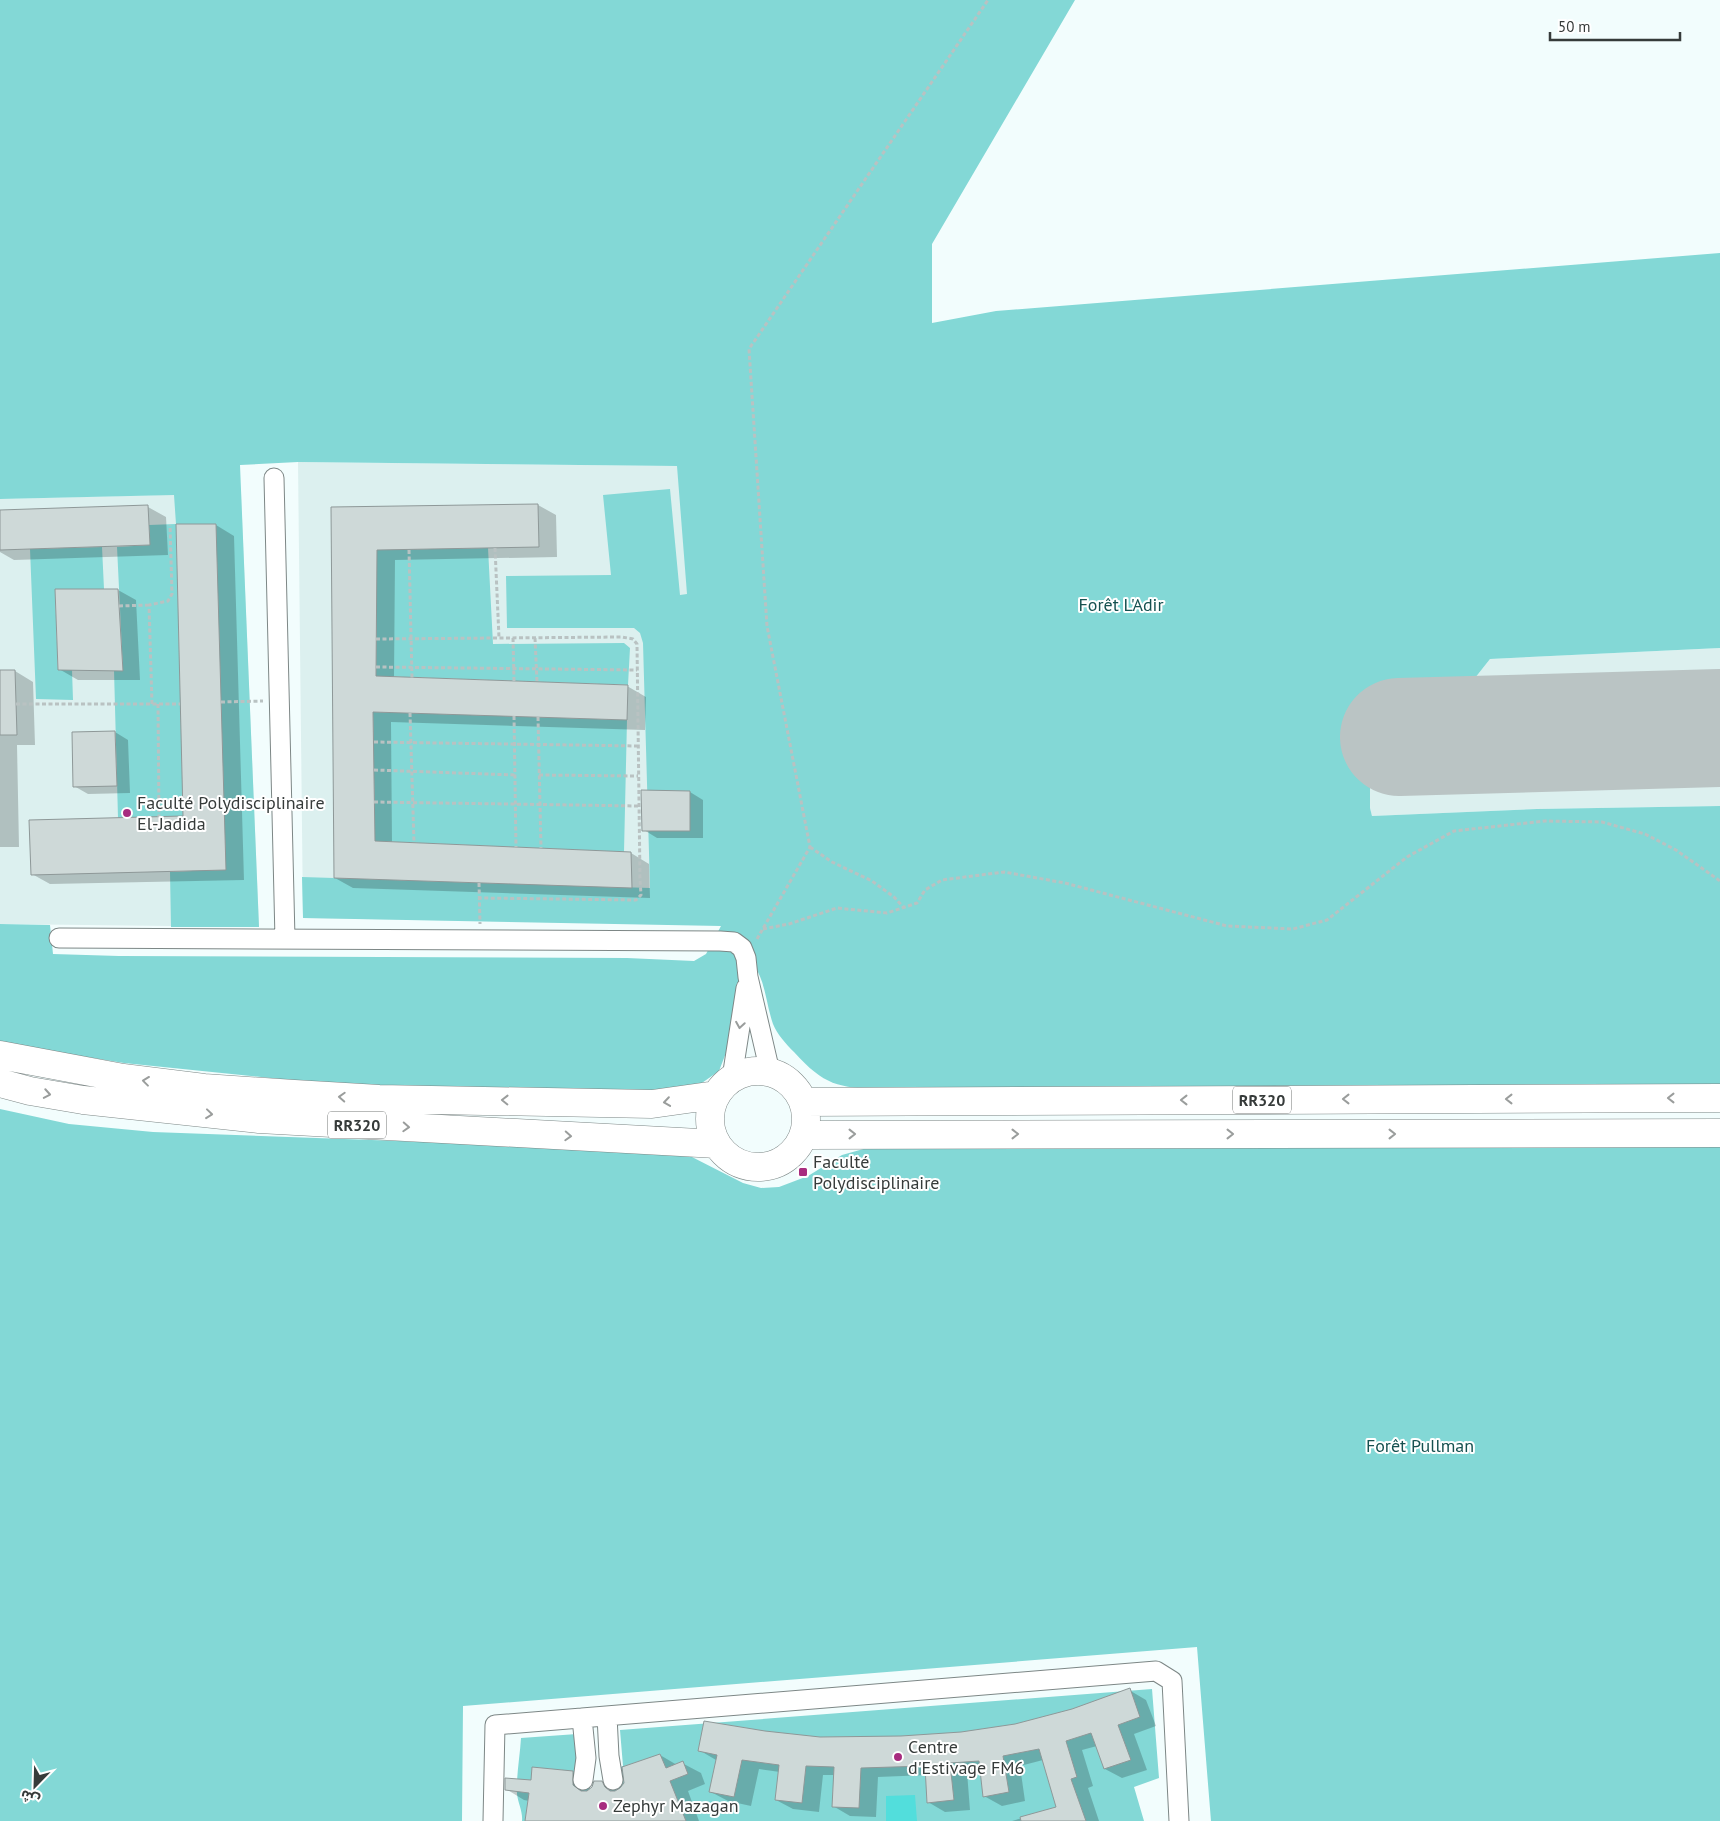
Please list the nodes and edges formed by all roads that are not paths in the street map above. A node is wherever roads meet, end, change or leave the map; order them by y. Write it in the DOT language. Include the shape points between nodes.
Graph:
graph roads {
  1 [pos="274,478"];
  2 [pos="59,938"];
  3 [pos="285,939"];
  4 [pos="748,977"];
  5 [pos="0,1055"];
  6 [pos="770,1072"];
  7 [pos="0,1083"];
  8 [pos="724,1086"];
  9 [pos="1720,1098"];
  10 [pos="803,1102"];
  11 [pos="1720,1133"];
  12 [pos="804,1135"];
  13 [pos="717,1144"];
  14 [pos="607,1716"];
  15 [pos="582,1718"];
  16 [pos="493,1821"];
  17 [pos="1179,1821"];
  1 -- 3 [label="street"];
  2 -- 3 [label="street"];
  3 -- 4 [label="street" via="734,942 742,948"];
  4 -- 6 [label="street"];
  4 -- 8 [label="street, one-way"];
  8 -- 5 [label="highway, RR320, one-way" via="652,1104 379,1099 204,1088 123,1078"];
  6 -- 8 [label="highway, RR320" via="750,1071"];
  6 -- 10 [label="highway" via="796,1088"];
  7 -- 13 [label="highway, RR320, one-way" via="83,1100 259,1119"];
  8 -- 13 [label="highway" via="710,1111 711,1128"];
  9 -- 10 [label="highway, RR320, one-way"];
  10 -- 12 [label="highway" via="806,1118"];
  12 -- 11 [label="highway, RR320, one-way"];
  12 -- 13 [label="highway" via="788,1156 763,1166 746,1165 729,1157"];
  14 -- 15 [label="street"];
  14 -- 15 [label="street" via="612,1774 605,1771 584,1775 586,1758"];
  14 -- 17 [label="street" via="1156,1671 1172,1681"];
  15 -- 16 [label="street" via="495,1725"];
}
